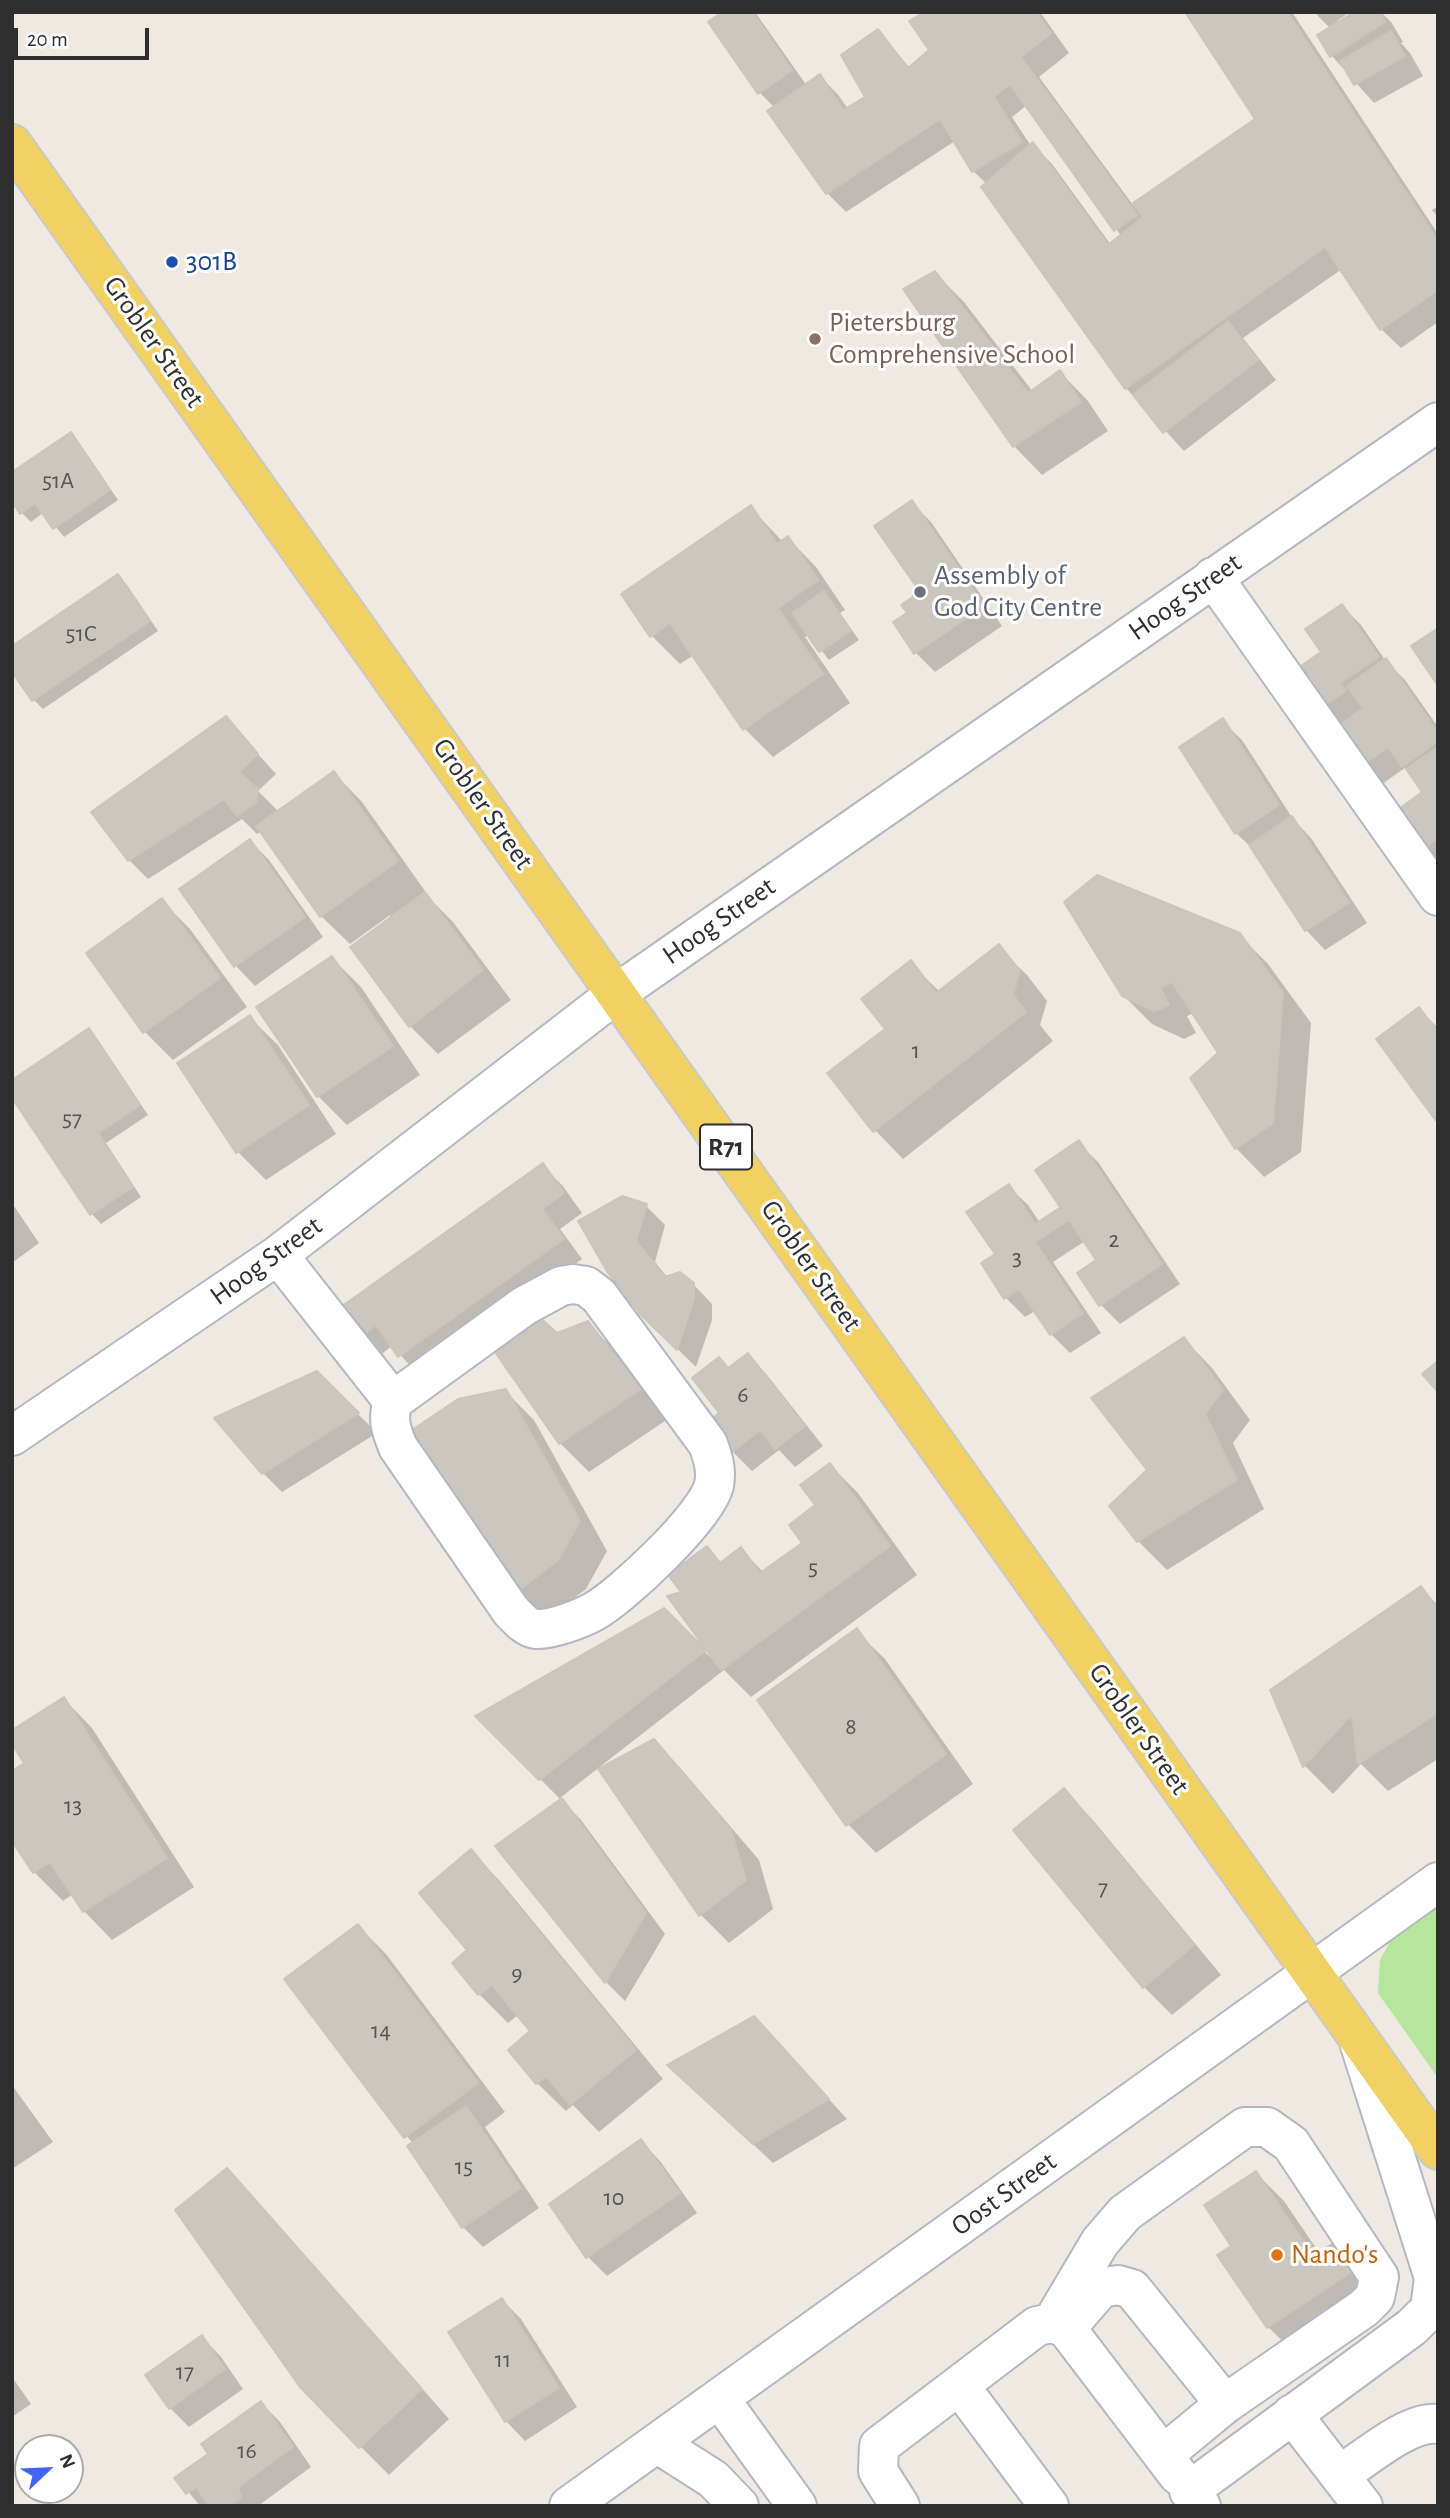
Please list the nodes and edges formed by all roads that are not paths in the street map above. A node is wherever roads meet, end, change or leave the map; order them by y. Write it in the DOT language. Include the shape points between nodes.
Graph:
graph roads {
  1 [pos="12,144"];
  2 [pos="1438,422"];
  3 [pos="1213,577"];
  4 [pos="1438,896"];
  5 [pos="617,993"];
  6 [pos="278,1255"];
  7 [pos="393,1401"];
  8 [pos="12,1436"];
  9 [pos="1438,1882"];
  10 [pos="1311,1972"];
  11 [pos="1357,2037"];
  12 [pos="1438,2150"];
  13 [pos="1059,2326"];
  14 [pos="958,2385"];
  15 [pos="720,2399"];
  16 [pos="1226,2404"];
  17 [pos="1292,2414"];
  18 [pos="1438,2424"];
  19 [pos="658,2444"];
  20 [pos="1163,2455"];
  21 [pos="1341,2474"];
  22 [pos="1195,2498"];
  23 [pos="569,2506"];
  24 [pos="739,2506"];
  25 [pos="797,2506"];
  26 [pos="900,2506"];
  27 [pos="1049,2506"];
  28 [pos="1363,2506"];
  1 -- 5 [label="main road, Grobler Street / R71"];
  2 -- 3 [label="street, Hoog Street"];
  3 -- 4 [label="street"];
  3 -- 5 [label="street, Hoog Street"];
  5 -- 6 [label="street, Hoog Street"];
  5 -- 10 [label="main road, Grobler Street / R71"];
  6 -- 7 [label="street"];
  6 -- 8 [label="street, Hoog Street"];
  7 -- 7 [label="street" via="524,1306 561,1286 586,1286 599,1296 708,1444 715,1463 714,1486 691,1523 623,1590 575,1621 536,1629 511,1611 398,1447 390,1428"];
  9 -- 10 [label="street, Oost Street"];
  10 -- 11 [label="main road, Grobler Street / R71"];
  10 -- 15 [label="street, Oost Street"];
  11 -- 12 [label="main road, Grobler Street / R71"];
  11 -- 17 [label="street" via="1434,2278 1430,2309"];
  13 -- 14 [label="street" via="1037,2326"];
  13 -- 16 [label="street" via="1101,2288 1126,2285"];
  13 -- 16 [label="street" via="1100,2242 1125,2213 1245,2127 1267,2127 1291,2144 1379,2277 1375,2297 1364,2308"];
  13 -- 20 [label="street"];
  14 -- 26 [label="street" via="879,2446 878,2471"];
  14 -- 27 [label="street"];
  15 -- 19 [label="street, Oost Street"];
  15 -- 25 [label="street"];
  16 -- 20 [label="street"];
  17 -- 21 [label="street"];
  17 -- 22 [label="street"];
  18 -- 21 [label="street" via="1411,2428"];
  19 -- 23 [label="street, Oost Street"];
  19 -- 24 [label="street" via="713,2479"];
  20 -- 22 [label="street"];
  21 -- 28 [label="street"];
}
